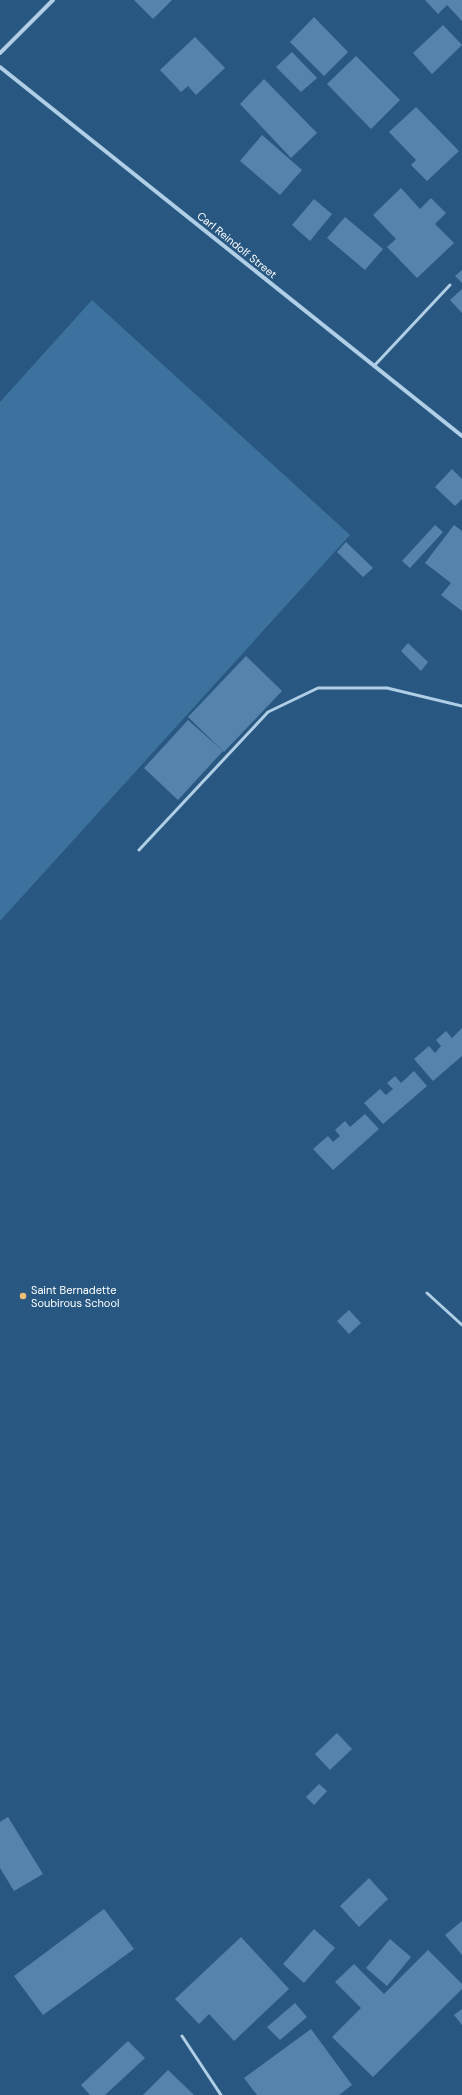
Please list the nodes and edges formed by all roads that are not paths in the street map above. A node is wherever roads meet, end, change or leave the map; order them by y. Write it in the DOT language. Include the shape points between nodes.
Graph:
graph roads {
  1 [pos="53,0"];
  2 [pos="0,53"];
  3 [pos="0,67"];
  4 [pos="450,285"];
  5 [pos="374,366"];
  6 [pos="462,436"];
  7 [pos="462,706"];
  8 [pos="139,850"];
  9 [pos="428,1293"];
  10 [pos="462,1325"];
  11 [pos="182,2036"];
  12 [pos="221,2095"];
  1 -- 2 [label="street"];
  3 -- 5 [label="street, Carl Reindolf Street"];
  4 -- 5 [label="lane"];
  5 -- 6 [label="street, Carl Reindolf Street"];
  7 -- 8 [label="lane" via="387,688 318,688 268,712"];
  9 -- 10 [label="lane"];
  11 -- 12 [label="lane"];
}
